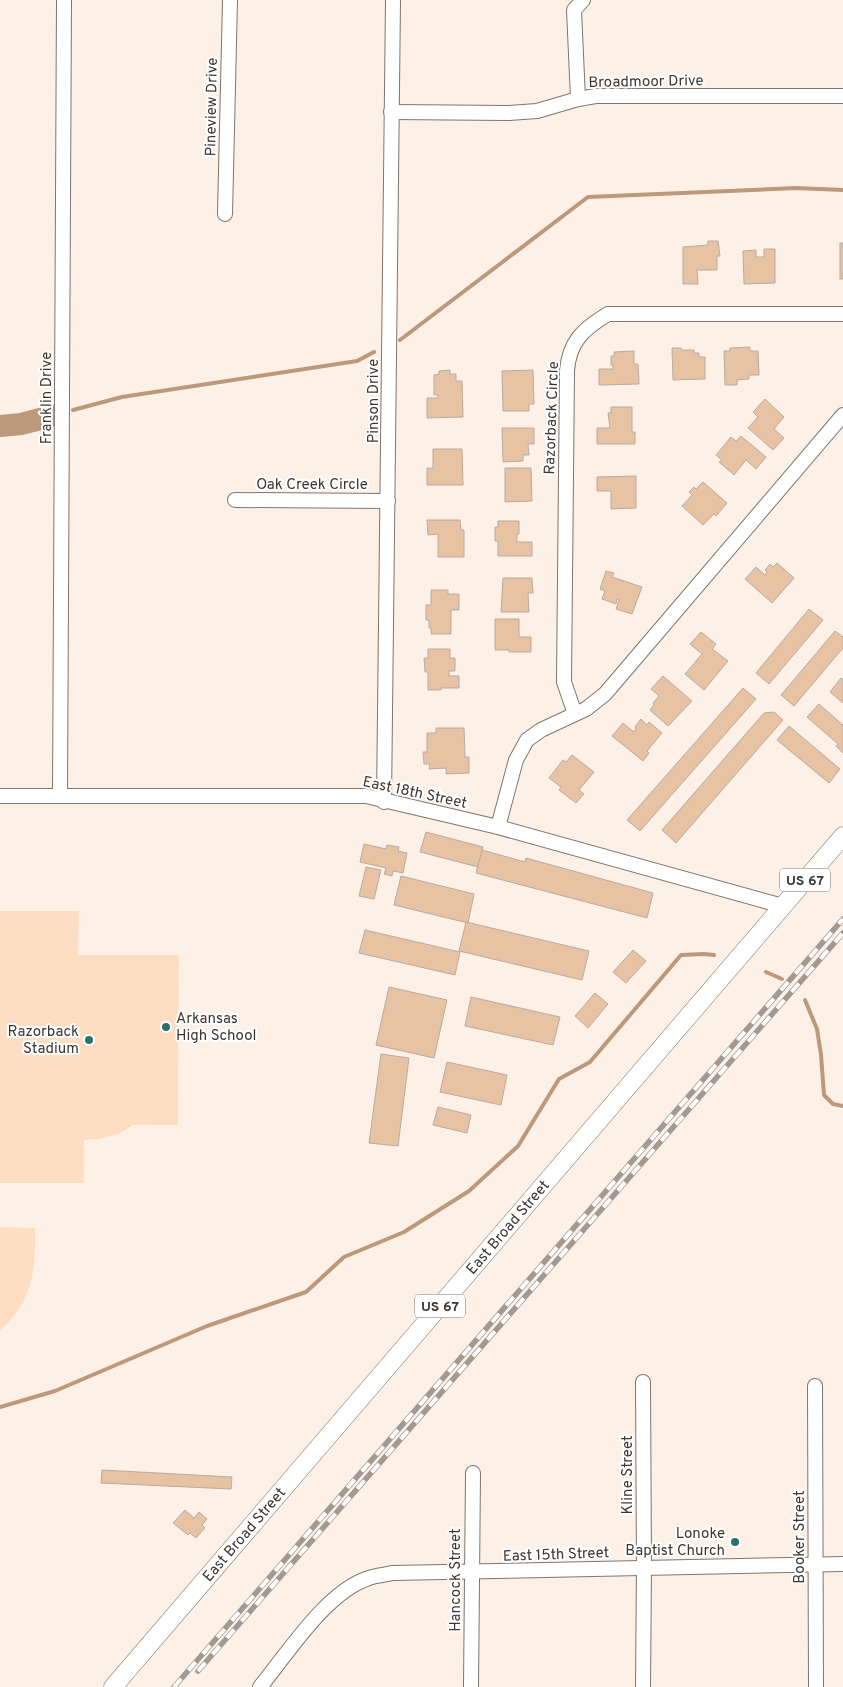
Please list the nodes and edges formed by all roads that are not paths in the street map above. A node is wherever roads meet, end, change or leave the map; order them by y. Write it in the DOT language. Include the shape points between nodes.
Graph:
graph roads {
  1 [pos="64,0"];
  2 [pos="230,0"];
  3 [pos="392,0"];
  4 [pos="583,0"];
  5 [pos="843,96"];
  6 [pos="578,99"];
  7 [pos="391,112"];
  8 [pos="225,214"];
  9 [pos="843,314"];
  10 [pos="843,415"];
  11 [pos="235,500"];
  12 [pos="388,501"];
  13 [pos="575,714"];
  14 [pos="60,795"];
  15 [pos="0,796"];
  16 [pos="384,802"];
  17 [pos="498,827"];
  18 [pos="843,836"];
  19 [pos="782,906"];
  20 [pos="643,1382"];
  21 [pos="814,1386"];
  22 [pos="473,1473"];
  23 [pos="816,1564"];
  24 [pos="843,1564"];
  25 [pos="644,1567"];
  26 [pos="471,1573"];
  27 [pos="112,1687"];
  28 [pos="260,1687"];
  29 [pos="471,1687"];
  30 [pos="643,1687"];
  31 [pos="816,1687"];
  1 -- 14 [label="street, Franklin Drive"];
  2 -- 8 [label="street, Pineview Drive"];
  3 -- 7 [label="street, Pinson Drive"];
  4 -- 6 [label="street" via="574,10"];
  5 -- 6 [label="street, Broadmoor Drive" via="596,96"];
  6 -- 7 [label="street, Broadmoor Drive" via="537,111"];
  7 -- 12 [label="street, Pinson Drive"];
  9 -- 13 [label="street, Razorback Circle" via="608,314 590,325 574,342 567,371 564,682"];
  10 -- 13 [label="street" via="605,694"];
  11 -- 12 [label="street, Oak Creek Circle"];
  12 -- 16 [label="street, Pinson Drive"];
  13 -- 17 [label="street" via="526,740 516,760"];
  14 -- 15 [label="street, East 18th Street"];
  14 -- 16 [label="street, East 18th Street" via="366,796"];
  16 -- 17 [label="street, East 18th Street"];
  17 -- 19 [label="street, East 18th Street"];
  18 -- 19 [label="main road, East Broad Street / US 67"];
  19 -- 27 [label="main road, East Broad Street / US 67"];
  20 -- 25 [label="street, Kline Street"];
  21 -- 23 [label="street, Booker Street"];
  22 -- 26 [label="street, Hancock Street"];
  23 -- 24 [label="street, East 15th Street"];
  23 -- 25 [label="street, East 15th Street"];
  23 -- 31 [label="street, Booker Street"];
  25 -- 26 [label="street, East 15th Street"];
  25 -- 30 [label="street, Kline Street"];
  26 -- 28 [label="street, East 15th Street" via="392,1574 370,1578 350,1587 315,1619"];
  26 -- 29 [label="street, Hancock Street"];
}
